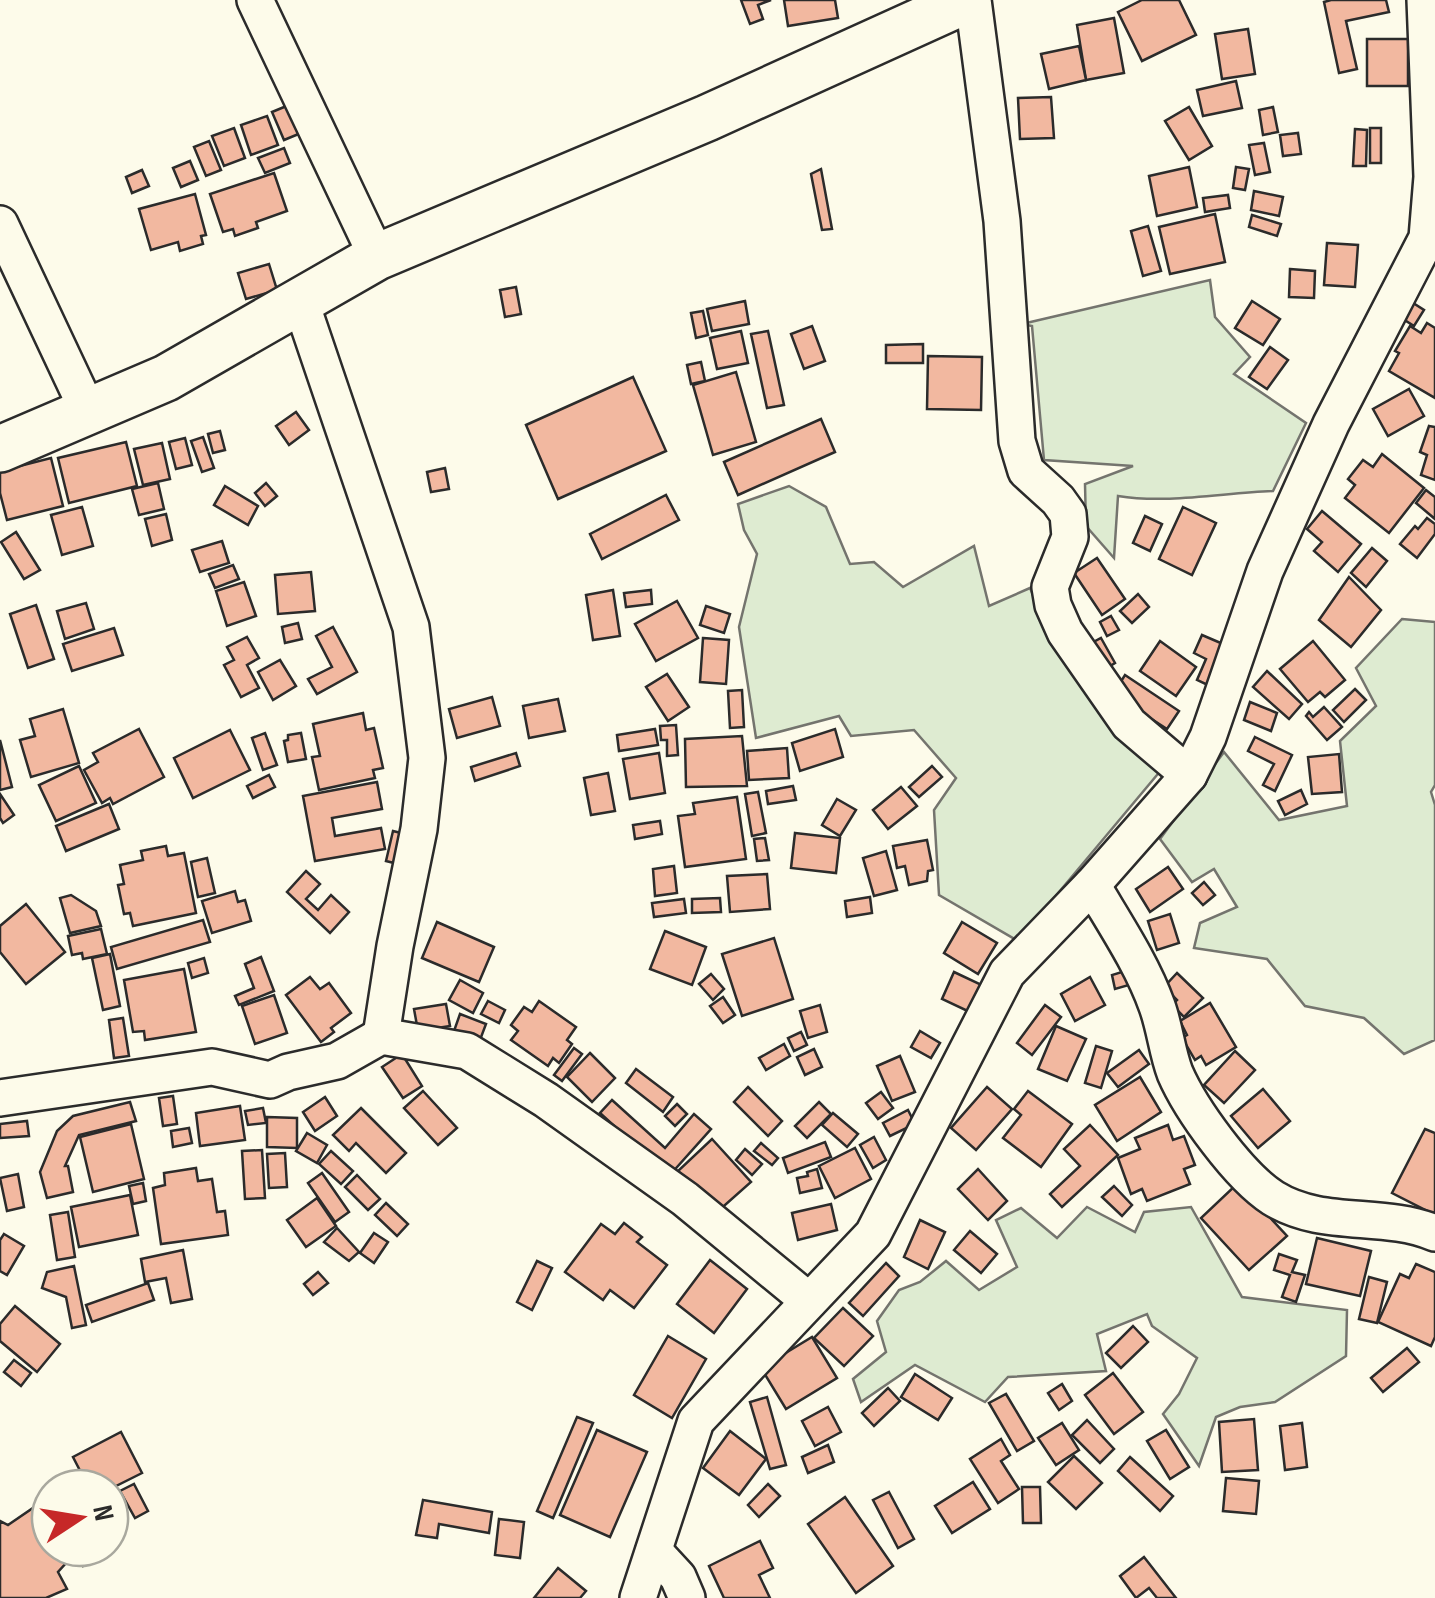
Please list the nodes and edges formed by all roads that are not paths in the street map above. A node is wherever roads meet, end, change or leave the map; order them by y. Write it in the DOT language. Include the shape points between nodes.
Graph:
graph roads {
  1 [pos="256,0"];
  2 [pos="970,0"];
  3 [pos="1425,0"];
  4 [pos="0,224"];
  5 [pos="377,258"];
  6 [pos="300,300"];
  7 [pos="88,411"];
  8 [pos="0,449"];
  9 [pos="1189,775"];
  10 [pos="1092,885"];
  11 [pos="381,1036"];
  12 [pos="0,1098"];
  13 [pos="1435,1233"];
  14 [pos="809,1302"];
  15 [pos="654,1551"];
  16 [pos="638,1598"];
  17 [pos="688,1598"];
  1 -- 5 [label="street"];
  2 -- 5 [label="main road"];
  2 -- 9 [label="street" via="1002,221 1022,463 1068,514 1070,537 1050,587 1053,605 1129,724"];
  3 -- 9 [label="street" via="1432,177 1427,238 1330,424 1265,571"];
  4 -- 7 [label="street"];
  5 -- 6 [label="main road"];
  6 -- 7 [label="main road" via="166,378"];
  6 -- 11 [label="street" via="411,628 427,758"];
  7 -- 8 [label="main road"];
  9 -- 10 [label="street"];
  10 -- 13 [label="street" via="1157,1006 1176,1073 1245,1173 1274,1198 1325,1219 1414,1224"];
  10 -- 14 [label="street" via="1007,973 872,1234"];
  11 -- 12 [label="street" via="337,1061 270,1080 212,1066"];
  11 -- 14 [label="street" via="467,1051 546,1100 685,1199"];
  14 -- 15 [label="street" via="696,1420"];
  15 -- 16 [label="street"];
  15 -- 17 [label="street"];
}
